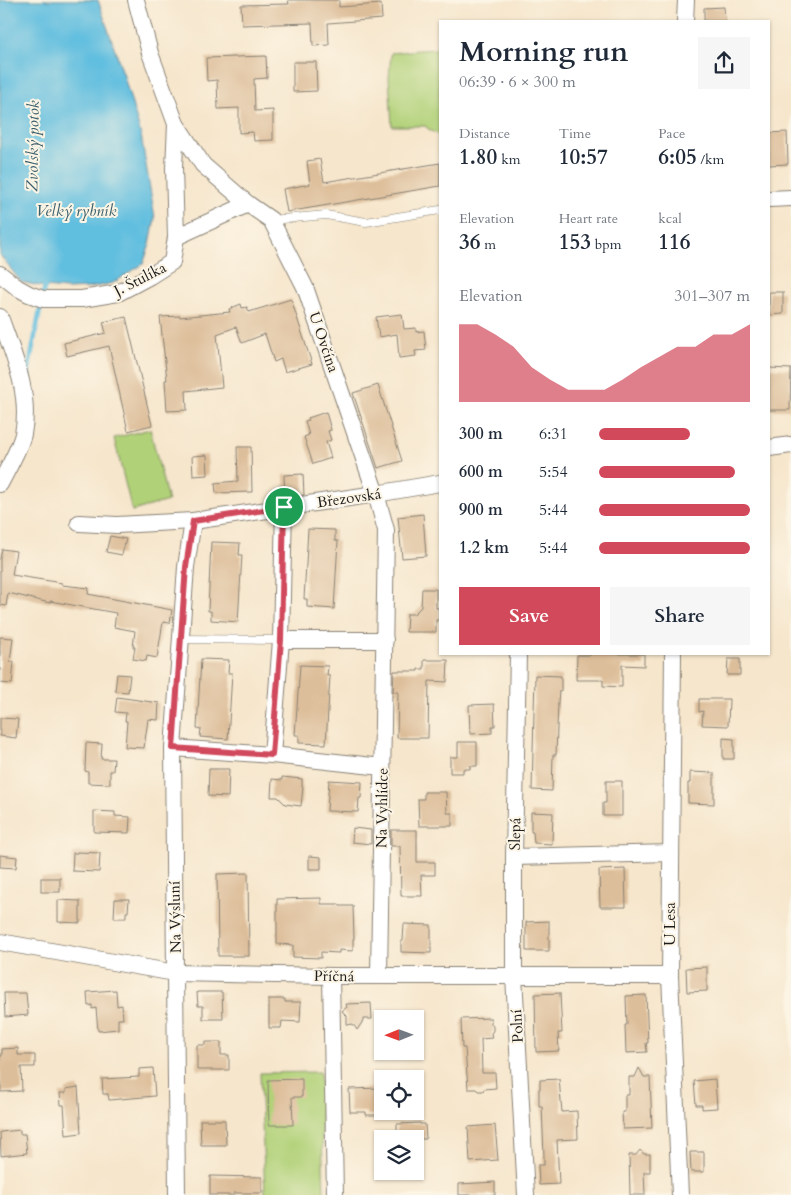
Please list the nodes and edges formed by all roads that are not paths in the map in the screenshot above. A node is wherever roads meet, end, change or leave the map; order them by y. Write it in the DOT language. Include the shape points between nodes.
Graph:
graph roads {
  1 [pos="136,0"];
  2 [pos="686,0"];
  3 [pos="685,20"];
  4 [pos="176,124"];
  5 [pos="791,198"];
  6 [pos="770,199"];
  7 [pos="248,204"];
  8 [pos="439,210"];
  9 [pos="271,220"];
  10 [pos="176,237"];
  11 [pos="0,274"];
  12 [pos="0,317"];
  13 [pos="791,445"];
  14 [pos="770,448"];
  15 [pos="439,483"];
  16 [pos="0,484"];
  17 [pos="376,494"];
  18 [pos="284,507"];
  19 [pos="193,521"];
  20 [pos="79,523"];
  21 [pos="181,639"];
  22 [pos="281,640"];
  23 [pos="385,640"];
  24 [pos="518,655"];
  25 [pos="673,655"];
  26 [pos="173,748"];
  27 [pos="272,755"];
  28 [pos="382,767"];
  29 [pos="671,853"];
  30 [pos="514,857"];
  31 [pos="0,942"];
  32 [pos="175,974"];
  33 [pos="331,976"];
  34 [pos="379,976"];
  35 [pos="514,976"];
  36 [pos="670,976"];
  37 [pos="177,1195"];
  38 [pos="335,1195"];
  39 [pos="526,1195"];
  40 [pos="680,1195"];
  1 -- 4 [label="street, J. Štulíka" via="150,53"];
  2 -- 3 [label="street"];
  4 -- 7 [label="street, J. Štulíka" via="203,165"];
  4 -- 10 [label="street, J. Štulíka"];
  5 -- 6 [label="street"];
  7 -- 9 [label="street, U Ovčína"];
  7 -- 10 [label="street"];
  8 -- 9 [label="lane" via="366,222 326,215"];
  9 -- 17 [label="street, U Ovčína" via="305,287"];
  10 -- 11 [label="street, J. Štulíka" via="172,262 118,293 82,299 43,299 18,288"];
  12 -- 16 [label="street" via="16,358 25,413 23,435"];
  13 -- 14 [label="street"];
  15 -- 17 [label="street, Březovská"];
  17 -- 18 [label="street, Březovská"];
  17 -- 23 [label="street, Na Vyhlídce" via="386,530"];
  18 -- 19 [label="street, Březovská"];
  18 -- 22 [label="street"];
  19 -- 20 [label="street, Březovská"];
  19 -- 21 [label="street, Na Výsluní"];
  21 -- 22 [label="lane"];
  21 -- 26 [label="street, Na Výsluní"];
  22 -- 23 [label="street"];
  22 -- 27 [label="street"];
  23 -- 28 [label="street, Na Vyhlídce"];
  24 -- 30 [label="street, Slepá"];
  25 -- 29 [label="street, U Lesa"];
  26 -- 27 [label="street"];
  26 -- 32 [label="street, Na Výsluní"];
  27 -- 28 [label="street"];
  28 -- 34 [label="street, Na Vyhlídce"];
  29 -- 30 [label="street, Slepá"];
  29 -- 36 [label="street, U Lesa"];
  30 -- 35 [label="street, Polní"];
  31 -- 32 [label="street, Příčná"];
  32 -- 33 [label="street, Příčná"];
  32 -- 37 [label="street, Na Výsluní"];
  33 -- 34 [label="street, Příčná"];
  33 -- 38 [label="street"];
  34 -- 35 [label="street, Příčná"];
  35 -- 36 [label="street, Příčná"];
  35 -- 39 [label="street, Polní"];
  36 -- 40 [label="street, U Lesa"];
}
